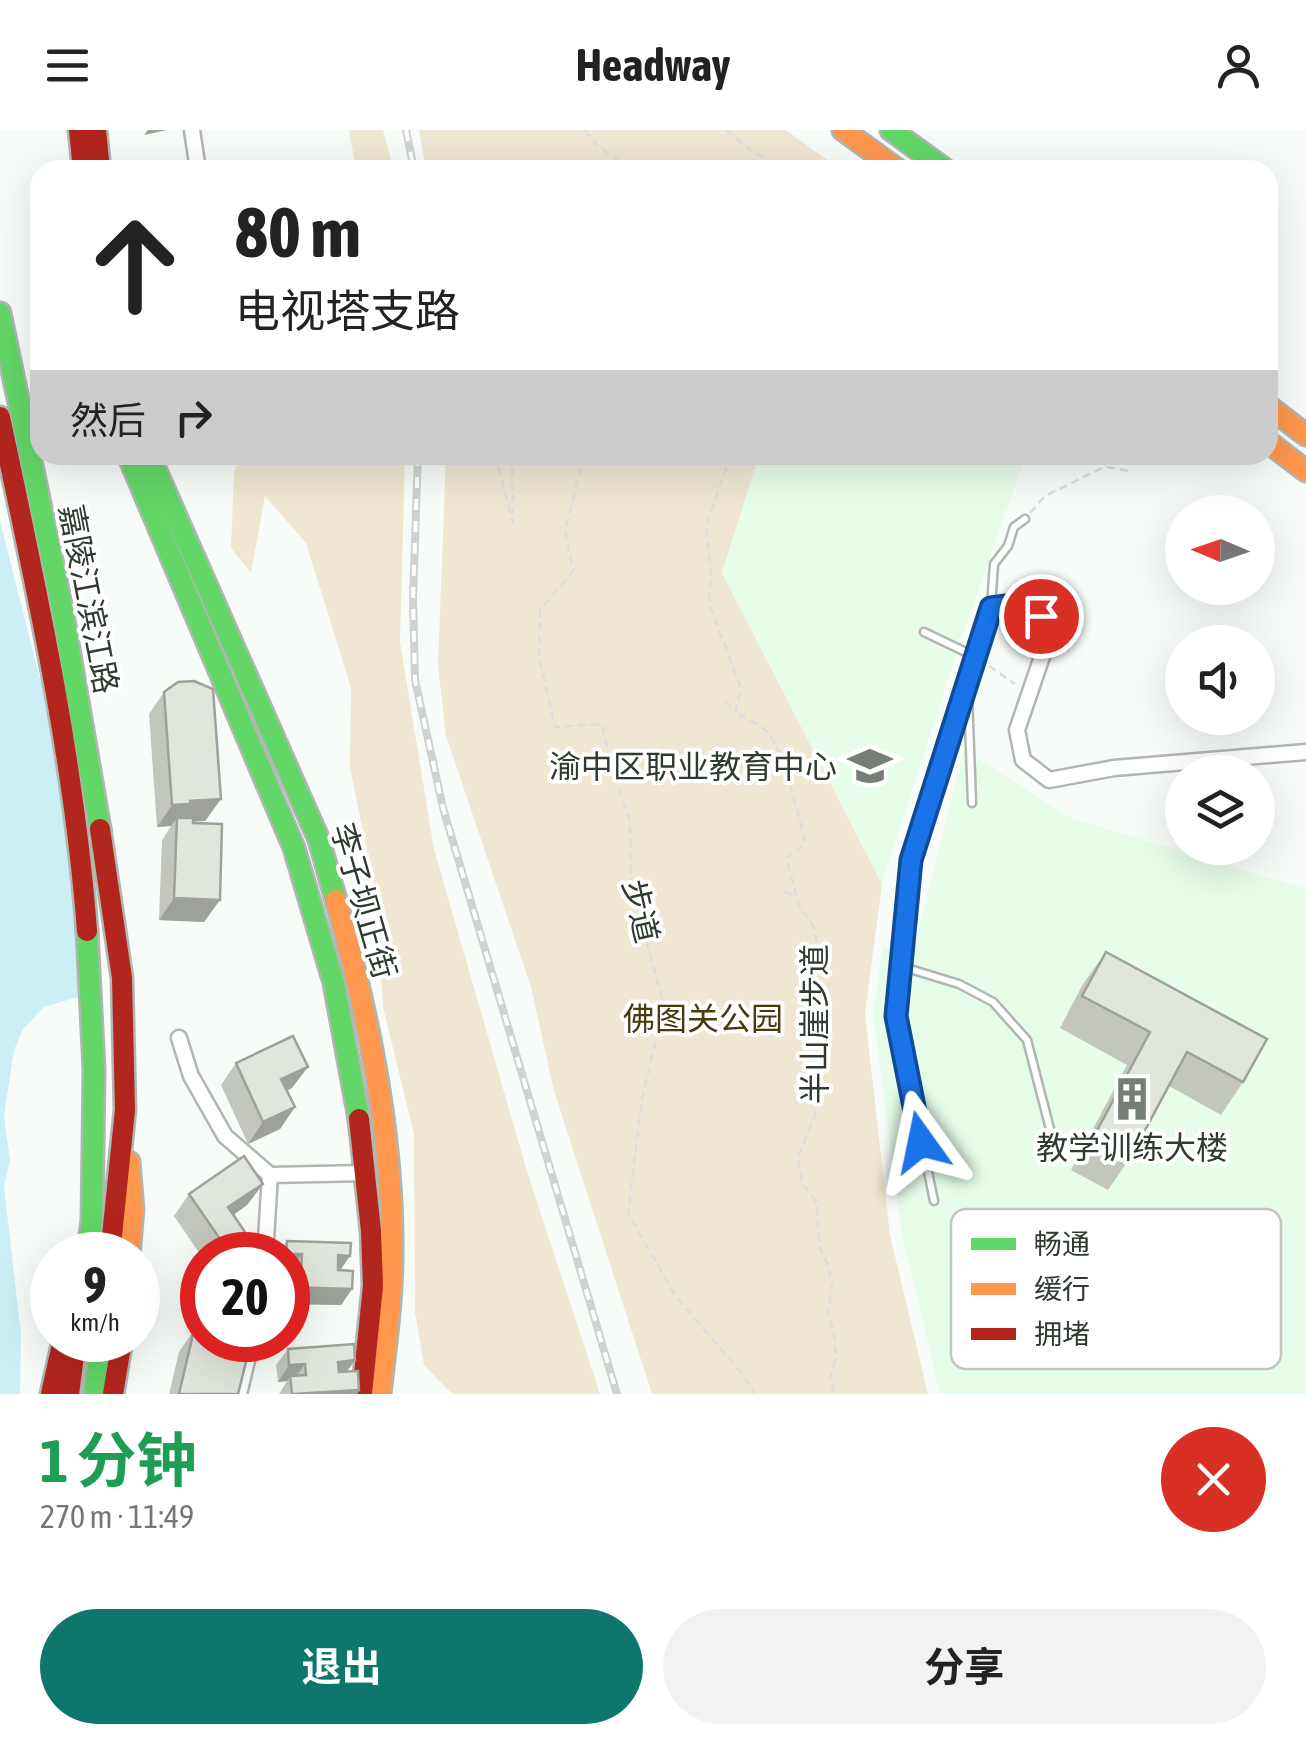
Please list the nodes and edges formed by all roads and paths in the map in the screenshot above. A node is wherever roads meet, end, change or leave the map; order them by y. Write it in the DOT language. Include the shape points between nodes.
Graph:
graph roads {
  1 [pos="79,130"];
  2 [pos="96,130"];
  3 [pos="192,130"];
  4 [pos="586,130"];
  5 [pos="726,130"];
  6 [pos="844,130"];
  7 [pos="891,130"];
  8 [pos="81,160"];
  9 [pos="99,160"];
  10 [pos="196,160"];
  11 [pos="618,160"];
  12 [pos="769,160"];
  13 [pos="884,160"];
  14 [pos="932,160"];
  15 [pos="0,314"];
  16 [pos="1278,414"];
  17 [pos="0,417"];
  18 [pos="1306,435"];
  19 [pos="1278,450"];
  20 [pos="30,456"];
  21 [pos="32,465"];
  22 [pos="142,465"];
  23 [pos="142,465"];
  24 [pos="497,465"];
  25 [pos="512,465"];
  26 [pos="579,465"];
  27 [pos="728,465"];
  28 [pos="1106,466"];
  29 [pos="1130,471"];
  30 [pos="1306,471"];
  31 [pos="1025,519"];
  32 [pos="991,608"];
  33 [pos="924,632"];
  34 [pos="976,657"];
  35 [pos="968,683"];
  36 [pos="1029,693"];
  37 [pos="726,702"];
  38 [pos="735,714"];
  39 [pos="1306,752"];
  40 [pos="972,802"];
  41 [pos="785,892"];
  42 [pos="796,897"];
  43 [pos="900,966"];
  44 [pos="179,1038"];
  45 [pos="125,1110"];
  46 [pos="1057,1156"];
  47 [pos="366,1173"];
  48 [pos="270,1176"];
  49 [pos="934,1201"];
  50 [pos="90,1232"];
  51 [pos="112,1232"];
  52 [pos="131,1232"];
  53 [pos="266,1232"];
  54 [pos="58,1362"];
  55 [pos="73,1362"];
  56 [pos="98,1362"];
  57 [pos="118,1362"];
  58 [pos="247,1362"];
  59 [pos="50,1394"];
  60 [pos="69,1394"];
  61 [pos="94,1394"];
  62 [pos="113,1394"];
  63 [pos="239,1394"];
  64 [pos="362,1394"];
  65 [pos="380,1394"];
  66 [pos="755,1394"];
  67 [pos="835,1394"];
  1 -- 8 [label="main road"];
  2 -- 9 [label="main road"];
  3 -- 10 [label="street"];
  4 -- 11 [label="path"];
  5 -- 12 [label="path"];
  6 -- 13 [label="main road"];
  7 -- 14 [label="main road"];
  15 -- 20 [label="main road, 嘉陵江滨江路"];
  16 -- 18 [label="main road"];
  17 -- 50 [label="main road, 嘉陵江滨江路" via="71,779 92,979"];
  19 -- 30 [label="main road"];
  21 -- 45 [label="main road, 嘉陵江滨江路" via="93,780 122,978"];
  22 -- 47 [label="main road, 李子坝正街" via="294,848 334,983"];
  23 -- 65 [label="main road, 李子坝正街" via="318,840 358,977 390,1212 391,1286"];
  24 -- 25 [label="path" via="513,522"];
  26 -- 66 [label="path, 步道" via="564,530 574,571 540,610 540,658 555,726 602,724 630,822 630,886 664,1004 642,1099 628,1213 676,1297"];
  27 -- 38 [label="path" via="706,526 709,604 741,688"];
  28 -- 29 [label="path"];
  28 -- 31 [label="path" via="1045,496"];
  31 -- 32 [label="lane" via="994,564"];
  32 -- 34 [label="street"];
  32 -- 36 [label="street" via="1020,604 1041,616 1046,645"];
  33 -- 34 [label="lane"];
  34 -- 35 [label="street"];
  34 -- 36 [label="path"];
  35 -- 40 [label="lane"];
  35 -- 43 [label="street" via="911,860"];
  36 -- 39 [label="street" via="1017,730 1022,760 1049,780"];
  37 -- 38 [label="path"];
  38 -- 42 [label="path, 半山崖步道" via="766,730 780,750 806,842 786,858"];
  41 -- 42 [label="path"];
  42 -- 67 [label="path, 半山崖步道" via="819,952 808,999 818,1046 811,1068 815,1115 798,1157 802,1184 817,1203 829,1267"];
  43 -- 46 [label="lane" via="993,1002 1028,1040"];
  43 -- 49 [label="lane" via="896,1016"];
  44 -- 48 [label="street" via="191,1076 225,1136"];
  45 -- 51 [label="main road"];
  45 -- 52 [label="main road"];
  47 -- 48 [label="street"];
  47 -- 64 [label="main road, 李子坝正街" via="372,1286"];
  48 -- 53 [label="street"];
  54 -- 59 [label="main road"];
  55 -- 60 [label="main road"];
  56 -- 61 [label="main road"];
  57 -- 62 [label="main road"];
  58 -- 63 [label="street"];
}
